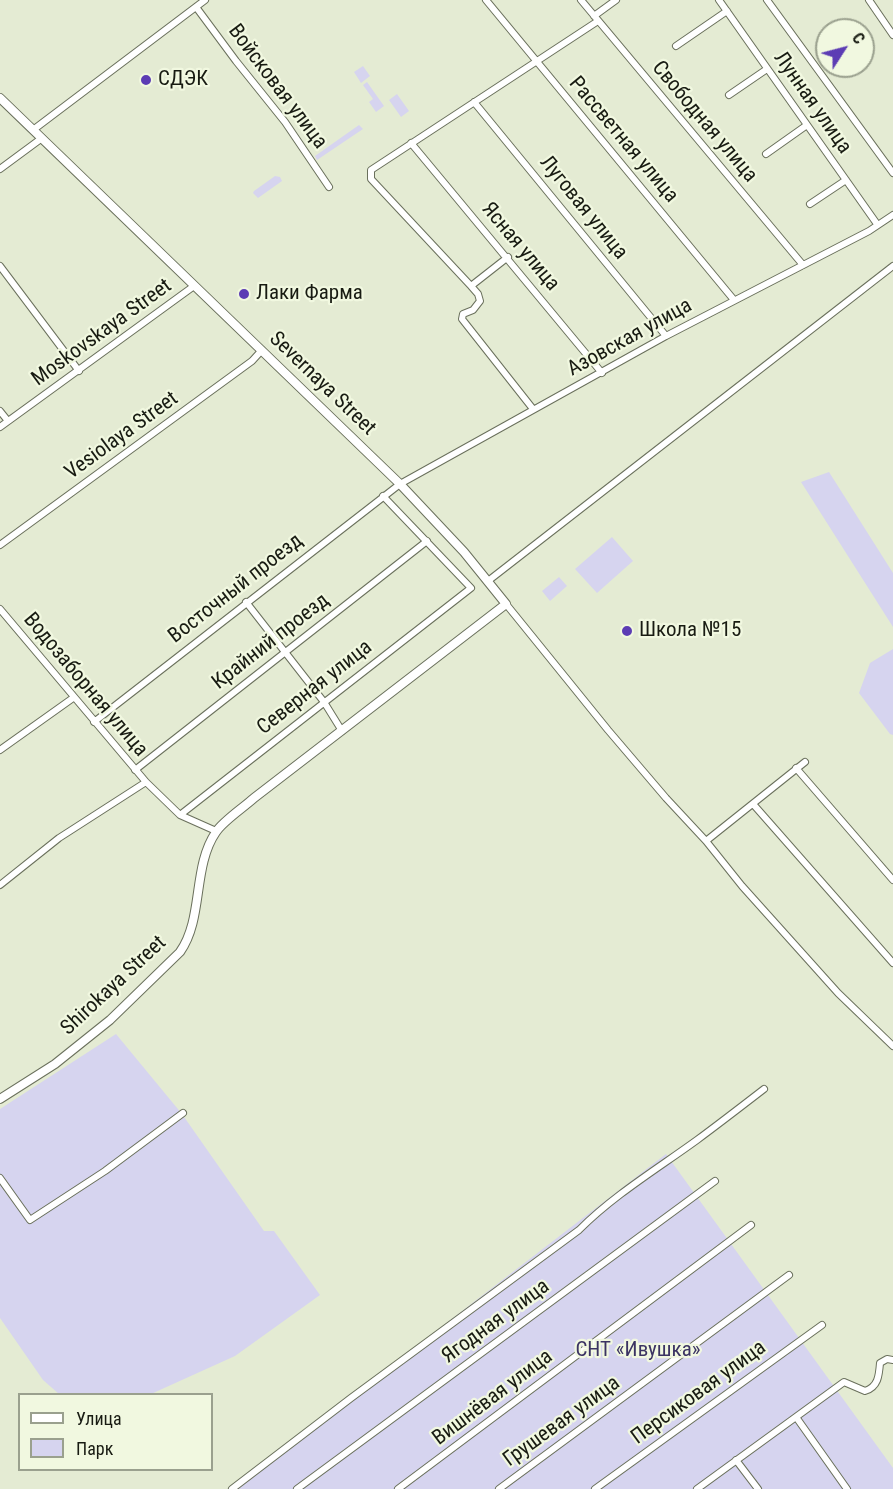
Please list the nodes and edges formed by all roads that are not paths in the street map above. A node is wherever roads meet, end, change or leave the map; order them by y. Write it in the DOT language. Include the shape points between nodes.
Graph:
graph roads {
  1 [pos="205,0"];
  2 [pos="486,0"];
  3 [pos="581,0"];
  4 [pos="616,0"];
  5 [pos="719,0"];
  6 [pos="766,0"];
  7 [pos="868,0"];
  8 [pos="196,7"];
  9 [pos="727,11"];
  10 [pos="596,18"];
  11 [pos="893,34"];
  12 [pos="676,46"];
  13 [pos="536,61"];
  14 [pos="768,69"];
  15 [pos="729,95"];
  16 [pos="0,98"];
  17 [pos="474,102"];
  18 [pos="807,125"];
  19 [pos="33,130"];
  20 [pos="42,138"];
  21 [pos="411,143"];
  22 [pos="766,154"];
  23 [pos="0,169"];
  24 [pos="893,173"];
  25 [pos="846,180"];
  26 [pos="329,187"];
  27 [pos="810,204"];
  28 [pos="893,215"];
  29 [pos="877,224"];
  30 [pos="508,257"];
  31 [pos="802,265"];
  32 [pos="0,266"];
  33 [pos="893,266"];
  34 [pos="194,286"];
  35 [pos="471,286"];
  36 [pos="734,300"];
  37 [pos="666,336"];
  38 [pos="262,350"];
  39 [pos="79,371"];
  40 [pos="602,373"];
  41 [pos="533,409"];
  42 [pos="0,411"];
  43 [pos="8,421"];
  44 [pos="0,427"];
  45 [pos="400,484"];
  46 [pos="383,496"];
  47 [pos="427,541"];
  48 [pos="0,545"];
  49 [pos="488,581"];
  50 [pos="246,602"];
  51 [pos="506,604"];
  52 [pos="0,609"];
  53 [pos="286,651"];
  54 [pos="73,698"];
  55 [pos="324,702"];
  56 [pos="94,722"];
  57 [pos="342,731"];
  58 [pos="0,750"];
  59 [pos="805,762"];
  60 [pos="796,768"];
  61 [pos="135,770"];
  62 [pos="146,782"];
  63 [pos="753,804"];
  64 [pos="180,815"];
  65 [pos="216,831"];
  66 [pos="706,841"];
  67 [pos="893,880"];
  68 [pos="0,885"];
  69 [pos="893,963"];
  70 [pos="893,1046"];
  71 [pos="764,1089"];
  72 [pos="0,1099"];
  73 [pos="183,1113"];
  74 [pos="0,1178"];
  75 [pos="715,1181"];
  76 [pos="751,1225"];
  77 [pos="789,1275"];
  78 [pos="822,1325"];
  79 [pos="893,1360"];
  80 [pos="796,1417"];
  81 [pos="736,1460"];
  82 [pos="232,1489"];
  83 [pos="297,1489"];
  84 [pos="399,1489"];
  85 [pos="499,1489"];
  86 [pos="596,1489"];
  87 [pos="697,1489"];
  88 [pos="758,1489"];
  89 [pos="847,1489"];
  1 -- 8 [label="street"];
  2 -- 13 [label="street, Рассветная улица"];
  3 -- 10 [label="street, Свободная улица"];
  4 -- 10 [label="street"];
  5 -- 9 [label="street, Лунная улица"];
  6 -- 24 [label="street"];
  7 -- 11 [label="street"];
  8 -- 19 [label="street"];
  8 -- 26 [label="street, Войсковая улица"];
  9 -- 12 [label="street"];
  9 -- 14 [label="street, Лунная улица"];
  10 -- 13 [label="street"];
  10 -- 31 [label="street, Свободная улица"];
  13 -- 17 [label="street"];
  13 -- 36 [label="street, Рассветная улица"];
  14 -- 15 [label="street"];
  14 -- 18 [label="street, Лунная улица"];
  16 -- 19 [label="street, Severnaya Street"];
  17 -- 21 [label="street"];
  17 -- 37 [label="street, Луговая улица"];
  18 -- 22 [label="street"];
  18 -- 25 [label="street, Лунная улица"];
  19 -- 20 [label="street, Severnaya Street"];
  20 -- 23 [label="street"];
  20 -- 34 [label="street, Severnaya Street"];
  21 -- 30 [label="street, Ясная улица"];
  21 -- 35 [label="street" via="374,167 372,179"];
  25 -- 27 [label="street"];
  25 -- 29 [label="street, Лунная улица"];
  28 -- 29 [label="street, Азовская улица"];
  29 -- 31 [label="street, Азовская улица"];
  30 -- 35 [label="street"];
  30 -- 40 [label="street, Ясная улица"];
  31 -- 36 [label="street, Азовская улица"];
  32 -- 39 [label="street"];
  33 -- 49 [label="street"];
  34 -- 38 [label="street, Severnaya Street"];
  34 -- 39 [label="street, Moskovskaya Street"];
  35 -- 41 [label="street" via="480,301 462,319"];
  36 -- 37 [label="street, Азовская улица"];
  37 -- 40 [label="street, Азовская улица"];
  38 -- 45 [label="street, Severnaya Street"];
  38 -- 48 [label="street, Vesiolaya Street" via="252,362"];
  39 -- 43 [label="street, Moskovskaya Street"];
  40 -- 41 [label="street, Азовская улица"];
  41 -- 45 [label="street, Азовская улица"];
  42 -- 43 [label="street"];
  43 -- 44 [label="street, Moskovskaya Street"];
  45 -- 46 [label="street, Восточный проезд"];
  45 -- 49 [label="street, Severnaya Street"];
  46 -- 47 [label="street"];
  46 -- 50 [label="street, Восточный проезд"];
  47 -- 53 [label="street, Крайний проезд"];
  47 -- 55 [label="street, Северная улица" via="471,588"];
  49 -- 51 [label="street, Severnaya Street"];
  50 -- 53 [label="street"];
  50 -- 56 [label="street, Восточный проезд"];
  51 -- 57 [label="street"];
  51 -- 66 [label="street" via="591,710"];
  52 -- 54 [label="street, Водозаборная улица"];
  53 -- 55 [label="street"];
  53 -- 61 [label="street, Крайний проезд"];
  54 -- 56 [label="street, Водозаборная улица"];
  54 -- 58 [label="street"];
  55 -- 57 [label="street"];
  55 -- 64 [label="street, Северная улица"];
  56 -- 61 [label="street, Водозаборная улица"];
  57 -- 65 [label="street"];
  59 -- 60 [label="street"];
  60 -- 63 [label="street"];
  60 -- 67 [label="street"];
  61 -- 62 [label="street, Водозаборная улица"];
  62 -- 64 [label="street, Водозаборная улица"];
  62 -- 68 [label="street" via="59,838"];
  63 -- 66 [label="street"];
  63 -- 69 [label="street"];
  64 -- 65 [label="street"];
  65 -- 72 [label="street, Shirokaya Street" via="205,857 190,931 180,952 110,1020 55,1064"];
  66 -- 70 [label="street" via="838,993"];
  71 -- 82 [label="street"];
  73 -- 74 [label="street" via="30,1220"];
  75 -- 83 [label="street, Ягодная улица"];
  76 -- 84 [label="street, Вишнёвая улица"];
  77 -- 85 [label="street, Грушевая улица"];
  78 -- 86 [label="street, Персиковая улица"];
  79 -- 80 [label="street" via="880,1363 873,1388 865,1391 844,1382"];
  80 -- 81 [label="street"];
  80 -- 89 [label="street"];
  81 -- 87 [label="street"];
  81 -- 88 [label="street"];
}
